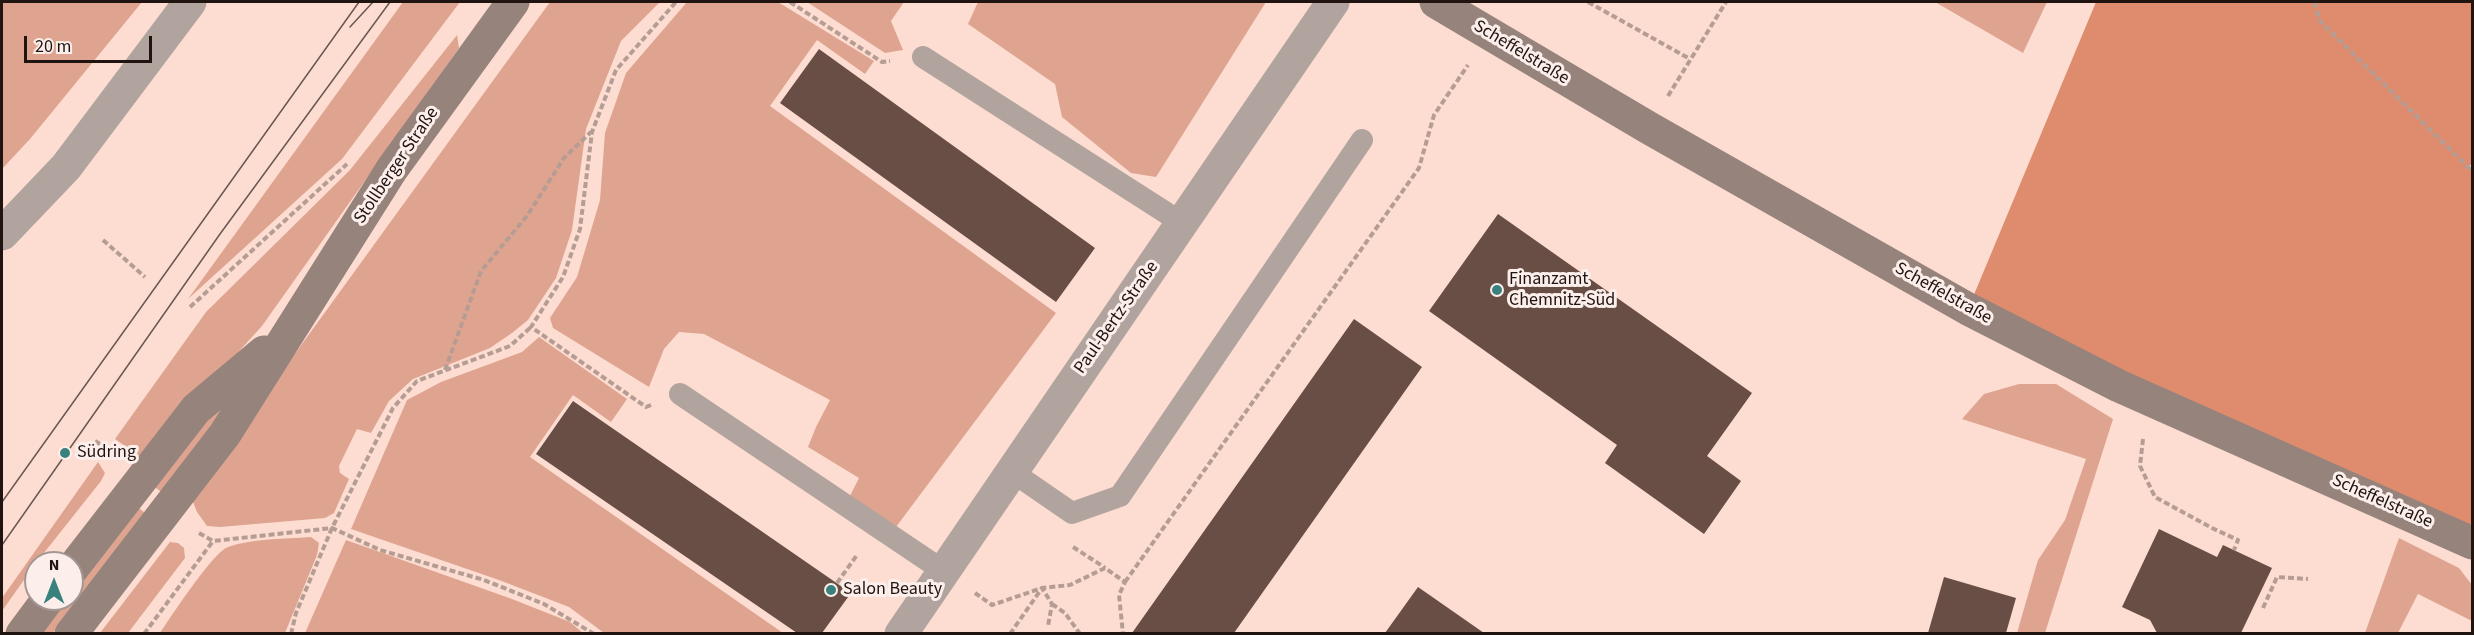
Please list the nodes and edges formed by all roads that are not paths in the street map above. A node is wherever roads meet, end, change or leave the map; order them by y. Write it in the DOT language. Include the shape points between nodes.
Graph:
graph roads {
  1 [pos="190,2"];
  2 [pos="513,2"];
  3 [pos="1333,2"];
  4 [pos="1436,2"];
  5 [pos="923,57"];
  6 [pos="1362,140"];
  7 [pos="1182,223"];
  8 [pos="2,234"];
  9 [pos="286,334"];
  10 [pos="680,394"];
  11 [pos="1011,471"];
  12 [pos="2472,543"];
  13 [pos="84,554"];
  14 [pos="942,570"];
  15 [pos="39,611"];
  16 [pos="22,633"];
  17 [pos="71,633"];
  18 [pos="901,633"];
  1 -- 8 [label="street" via="66,167"];
  2 -- 9 [label="main road, Stollberger Straße" via="392,169"];
  3 -- 7 [label="street, Paul-Bertz-Straße"];
  4 -- 12 [label="main road, Scheffelstraße" via="1968,309 2119,386"];
  5 -- 7 [label="lane"];
  6 -- 11 [label="lane" via="1120,496 1072,513"];
  7 -- 11 [label="street, Paul-Bertz-Straße"];
  9 -- 13 [label="main road, Stollberger Straße" via="196,409"];
  9 -- 17 [label="main road, Stollberger Straße" via="225,434"];
  10 -- 14 [label="lane"];
  11 -- 14 [label="street, Paul-Bertz-Straße"];
  14 -- 18 [label="street, Paul-Bertz-Straße"];
  15 -- 16 [label="main road"];
}
